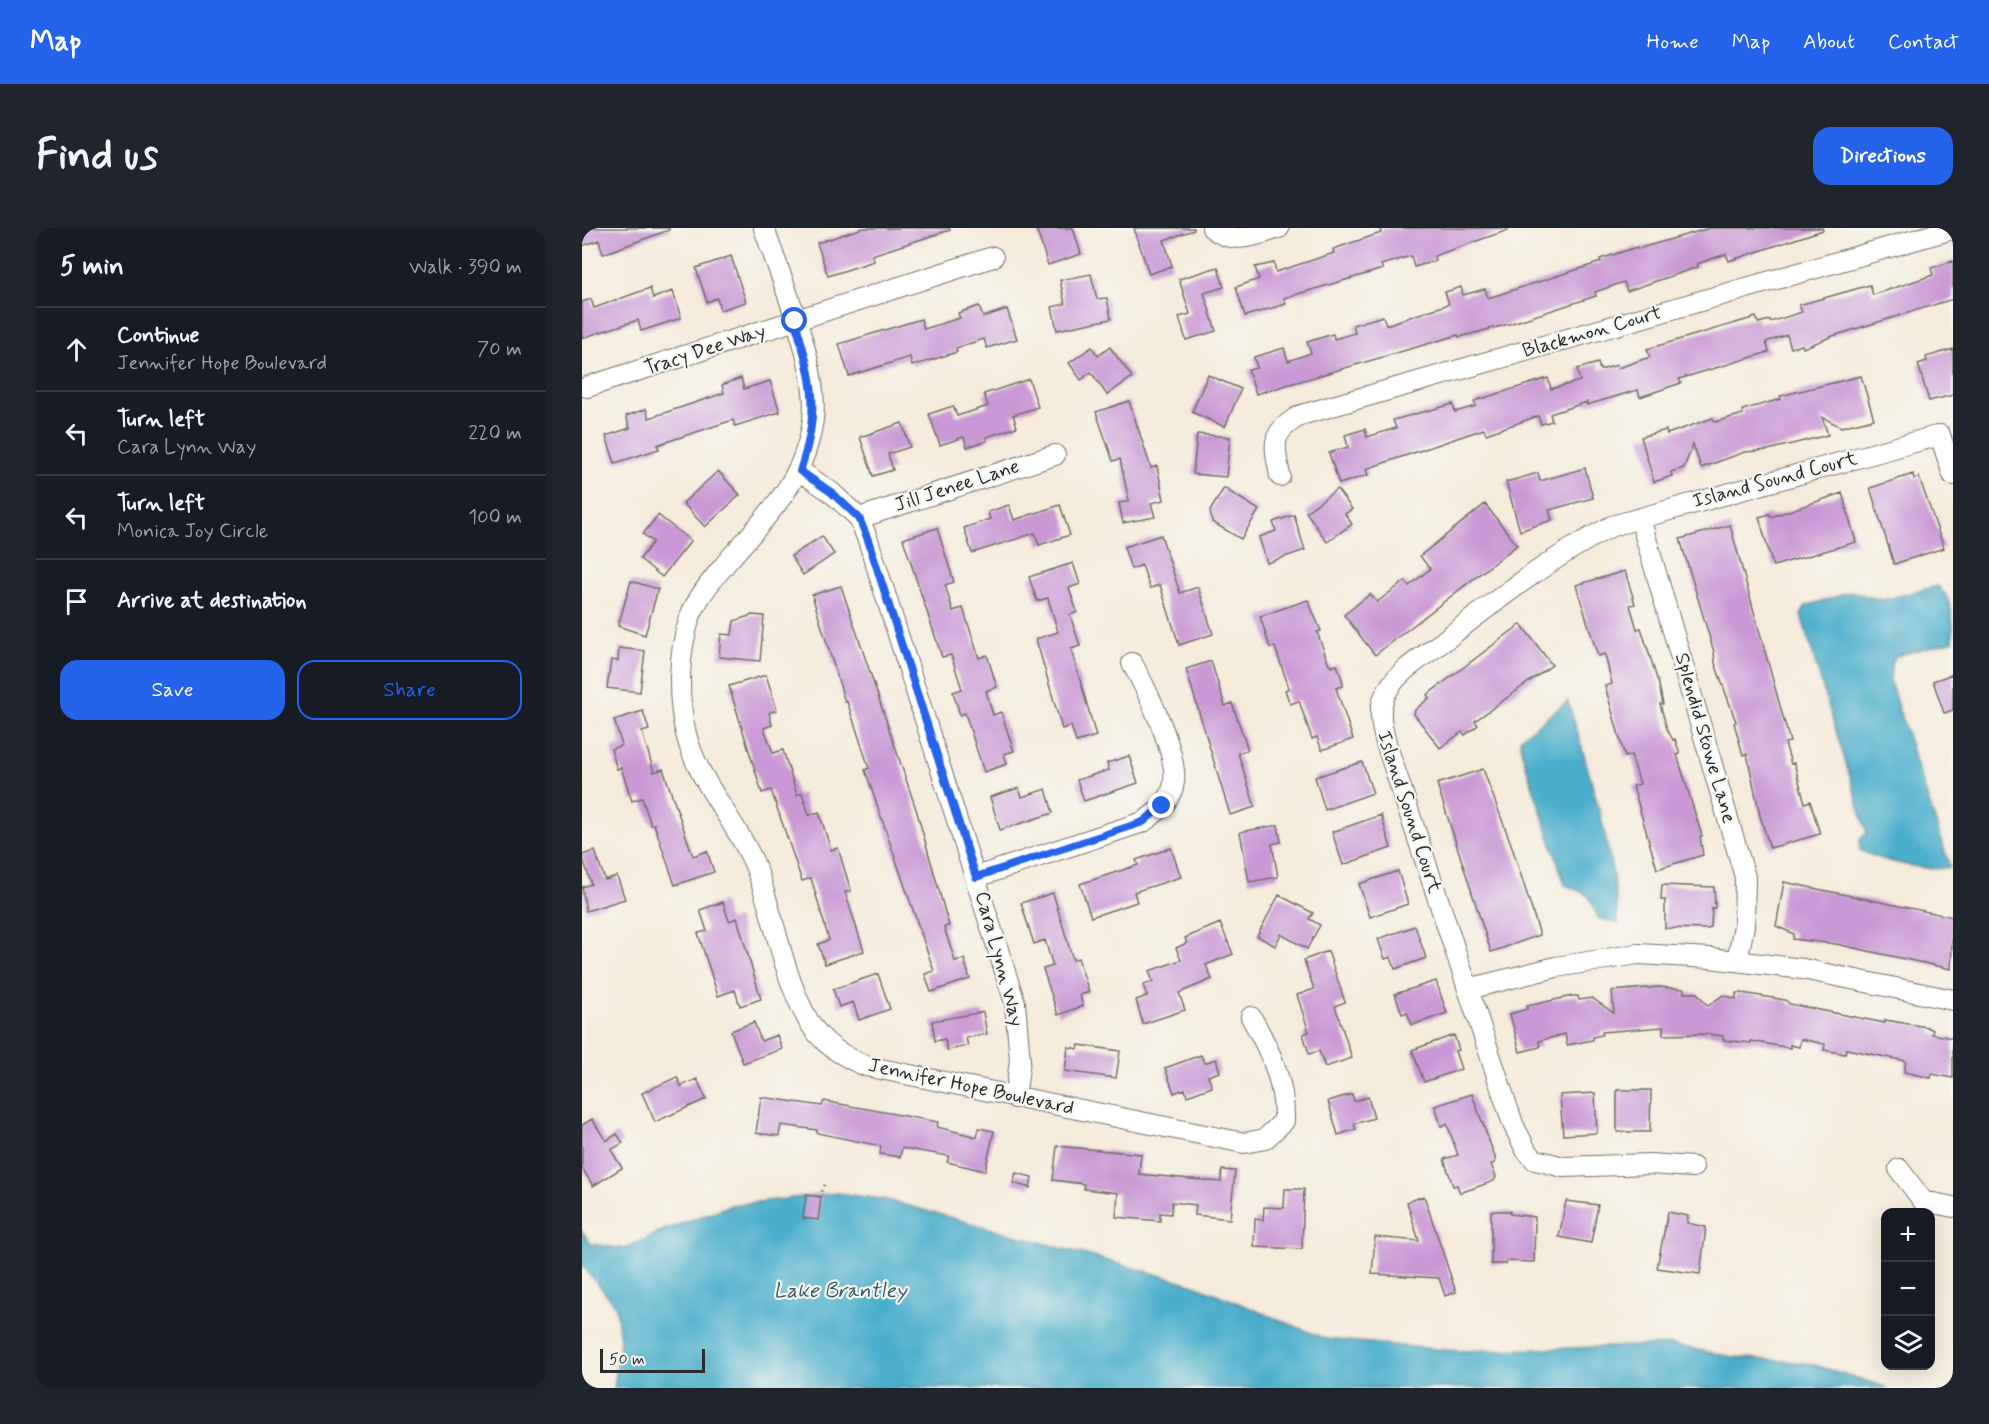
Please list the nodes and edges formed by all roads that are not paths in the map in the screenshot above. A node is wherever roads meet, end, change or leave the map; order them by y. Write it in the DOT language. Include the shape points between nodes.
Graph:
graph roads {
  1 [pos="764,228"];
  2 [pos="1212,228"];
  3 [pos="1279,228"];
  4 [pos="1953,229"];
  5 [pos="993,257"];
  6 [pos="795,321"];
  7 [pos="587,387"];
  8 [pos="1055,454"];
  9 [pos="800,471"];
  10 [pos="1953,475"];
  11 [pos="1280,476"];
  12 [pos="859,518"];
  13 [pos="1640,518"];
  14 [pos="1132,663"];
  15 [pos="976,877"];
  16 [pos="1737,961"];
  17 [pos="1468,989"];
  18 [pos="1953,1000"];
  19 [pos="1251,1017"];
  20 [pos="1015,1098"];
  21 [pos="1693,1167"];
  22 [pos="1899,1169"];
  23 [pos="1953,1207"];
  1 -- 6 [label="street, Jennifer Hope Boulevard"];
  2 -- 3 [label="street" via="1233,239"];
  4 -- 11 [label="street, Blackmon Court" via="1301,415 1278,432 1274,444"];
  5 -- 6 [label="street, Tracy Dee Way"];
  6 -- 7 [label="street, Tracy Dee Way"];
  6 -- 9 [label="street, Jennifer Hope Boulevard" via="814,392 814,417"];
  8 -- 12 [label="street, Jill Jenee Lane"];
  9 -- 12 [label="street, Cara Lynn Way"];
  9 -- 20 [label="street, Jennifer Hope Boulevard" via="779,502 706,586 690,617 680,695 686,735 698,766 756,867 795,990 808,1021 822,1039 841,1056 866,1066"];
  10 -- 13 [label="street, Island Sound Court" via="1940,435"];
  12 -- 15 [label="street, Cara Lynn Way"];
  13 -- 16 [label="street, Splendid Stowe Lane" via="1745,877 1744,926"];
  13 -- 17 [label="street, Island Sound Court" via="1612,526 1575,545 1517,584 1416,663 1389,688 1381,706 1380,723 1387,746"];
  14 -- 15 [label="street" via="1149,694 1173,765 1170,796 1158,812 1143,822"];
  15 -- 20 [label="street, Cara Lynn Way" via="1016,1002 1020,1060"];
  16 -- 17 [label="street" via="1638,954 1556,966"];
  16 -- 18 [label="street" via="1803,969"];
  17 -- 21 [label="street, Island Sound Court" via="1513,1124 1535,1160 1563,1167"];
  19 -- 20 [label="street, Jennifer Hope Boulevard" via="1271,1052 1285,1098 1284,1121 1265,1138 1244,1143"];
  22 -- 23 [label="street" via="1923,1200"];
}
